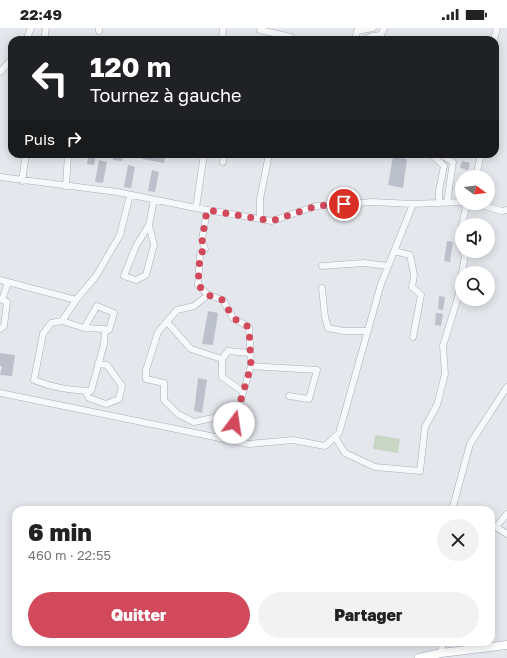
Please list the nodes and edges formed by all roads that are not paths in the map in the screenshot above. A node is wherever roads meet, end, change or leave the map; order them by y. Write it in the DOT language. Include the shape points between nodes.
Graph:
graph roads {
  1 [pos="373,28"];
  2 [pos="384,28"];
  3 [pos="260,30"];
  4 [pos="287,36"];
  5 [pos="356,36"];
  6 [pos="372,36"];
  7 [pos="8,64"];
  8 [pos="0,72"];
  9 [pos="25,158"];
  10 [pos="68,158"];
  11 [pos="203,158"];
  12 [pos="224,158"];
  13 [pos="268,158"];
  14 [pos="435,158"];
  15 [pos="446,158"];
  16 [pos="480,158"];
  17 [pos="223,162"];
  18 [pos="478,170"];
  19 [pos="0,177"];
  20 [pos="22,181"];
  21 [pos="66,186"];
  22 [pos="130,195"];
  23 [pos="154,200"];
  24 [pos="455,202"];
  25 [pos="439,203"];
  26 [pos="448,203"];
  27 [pos="413,204"];
  28 [pos="196,208"];
  29 [pos="495,209"];
  30 [pos="207,210"];
  31 [pos="507,210"];
  32 [pos="260,219"];
  33 [pos="149,224"];
  34 [pos="394,251"];
  35 [pos="322,266"];
  36 [pos="388,266"];
  37 [pos="0,280"];
  38 [pos="8,282"];
  39 [pos="322,288"];
  40 [pos="208,295"];
  41 [pos="1,299"];
  42 [pos="76,300"];
  43 [pos="455,306"];
  44 [pos="62,321"];
  45 [pos="167,322"];
  46 [pos="84,328"];
  47 [pos="0,329"];
  48 [pos="106,329"];
  49 [pos="368,331"];
  50 [pos="413,337"];
  51 [pos="250,353"];
  52 [pos="222,359"];
  53 [pos="98,364"];
  54 [pos="251,366"];
  55 [pos="507,386"];
  56 [pos="85,391"];
  57 [pos="242,391"];
  58 [pos="0,393"];
  59 [pos="289,396"];
  60 [pos="335,437"];
  61 [pos="453,506"];
  62 [pos="507,514"];
  63 [pos="507,534"];
  64 [pos="507,645"];
  65 [pos="442,646"];
  66 [pos="441,653"];
  67 [pos="419,658"];
  1 -- 5 [label="street" via="357,31"];
  2 -- 6 [label="street" via="381,35"];
  3 -- 4 [label="street"];
  7 -- 8 [label="street"];
  9 -- 20 [label="street"];
  10 -- 21 [label="street"];
  11 -- 28 [label="street"];
  12 -- 17 [label="street"];
  13 -- 32 [label="street" via="260,199"];
  14 -- 25 [label="street" via="444,166"];
  15 -- 26 [label="street" via="452,162"];
  16 -- 18 [label="street"];
  19 -- 20 [label="street"];
  20 -- 21 [label="street"];
  21 -- 22 [label="street"];
  22 -- 23 [label="street"];
  22 -- 42 [label="street" via="120,235 96,276"];
  23 -- 28 [label="street"];
  23 -- 33 [label="street"];
  24 -- 26 [label="street"];
  25 -- 26 [label="street"];
  25 -- 27 [label="street"];
  27 -- 32 [label="street" via="372,202 316,206 272,221"];
  27 -- 34 [label="street"];
  28 -- 30 [label="street"];
  29 -- 31 [label="street"];
  30 -- 32 [label="street"];
  30 -- 40 [label="street" via="202,240 205,249 200,254 198,285"];
  33 -- 33 [label="street" via="136,246 124,276 136,280 146,275 154,245"];
  34 -- 36 [label="street"];
  34 -- 50 [label="street" via="410,255 414,274 412,287 420,295"];
  35 -- 36 [label="street" via="364,262"];
  36 -- 49 [label="street"];
  37 -- 38 [label="street"];
  38 -- 41 [label="street"];
  38 -- 42 [label="street"];
  39 -- 49 [label="street" via="328,328"];
  40 -- 45 [label="street" via="194,306 177,310"];
  40 -- 51 [label="street" via="223,300 233,318 249,327"];
  41 -- 47 [label="street" via="7,302 4,326"];
  42 -- 44 [label="street"];
  43 -- 60 [label="street" via="443,346 445,374 437,405 425,427 420,471 375,467 345,453"];
  44 -- 46 [label="street"];
  44 -- 56 [label="street" via="51,323 43,334 34,380 50,387"];
  45 -- 52 [label="street" via="191,349"];
  45 -- 57 [label="street" via="158,332 146,370 146,379 164,383 164,400 178,414 194,422 213,418 234,423"];
  46 -- 48 [label="street"];
  46 -- 48 [label="street" via="97,306 114,313 109,330"];
  48 -- 53 [label="street"];
  49 -- 60 [label="street" via="340,432"];
  51 -- 52 [label="street" via="228,351"];
  51 -- 54 [label="street"];
  52 -- 57 [label="street" via="222,377"];
  53 -- 56 [label="street" via="91,391"];
  53 -- 56 [label="street" via="106,365 122,386 119,399 106,404 89,398"];
  54 -- 57 [label="street"];
  54 -- 59 [label="street" via="317,370 309,399"];
  55 -- 61 [label="street" via="470,444"];
  58 -- 60 [label="street" via="249,444 293,440 326,446"];
  62 -- 63 [label="street" via="496,527"];
  64 -- 66 [label="main road"];
  65 -- 66 [label="street"];
  66 -- 67 [label="main road"];
}
